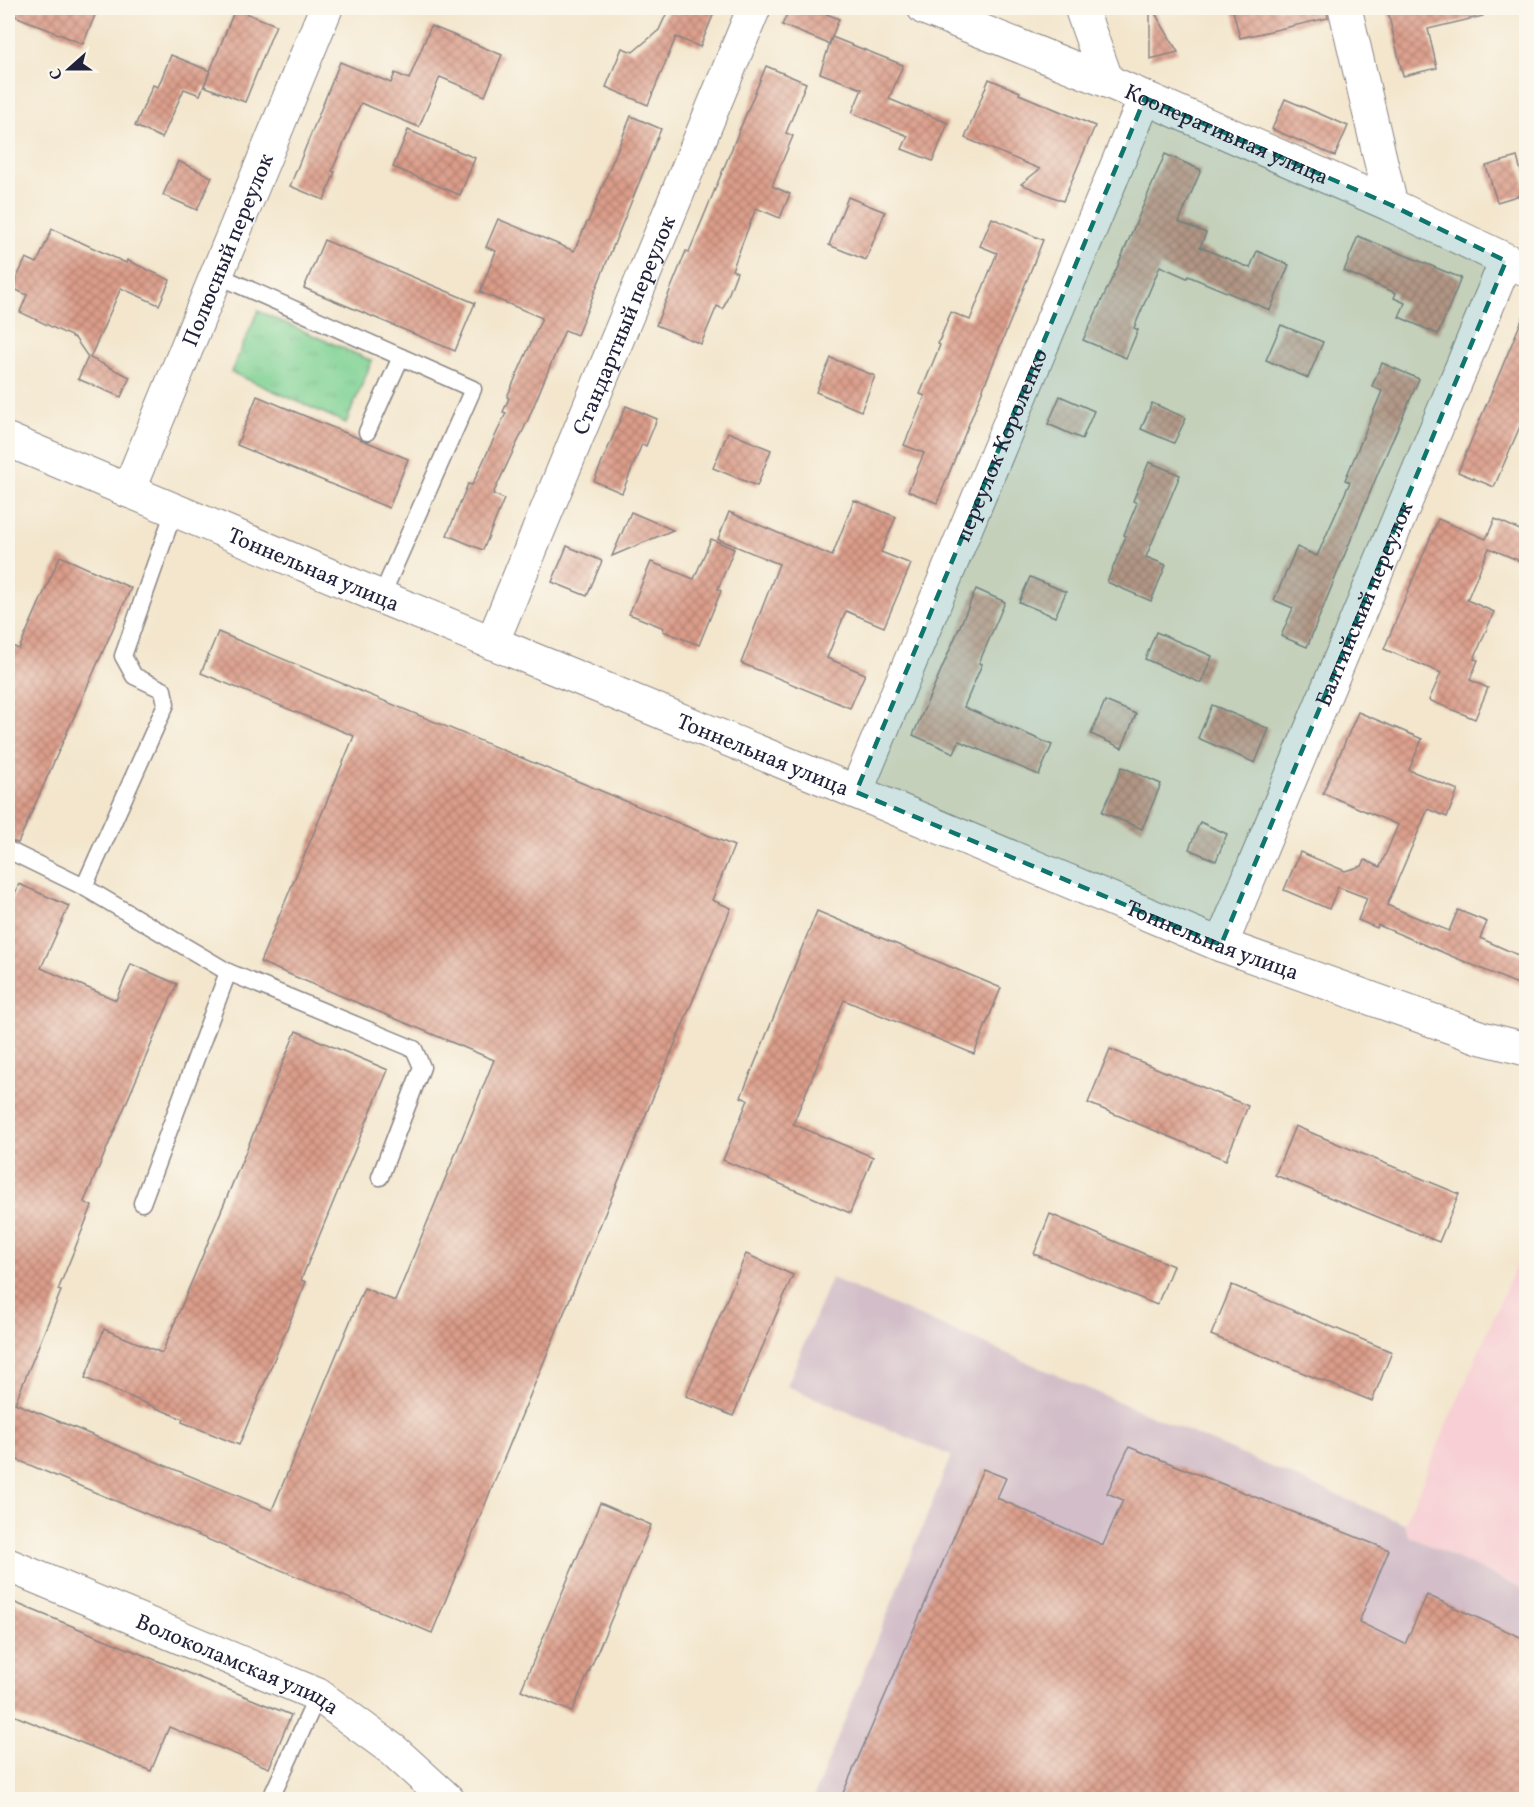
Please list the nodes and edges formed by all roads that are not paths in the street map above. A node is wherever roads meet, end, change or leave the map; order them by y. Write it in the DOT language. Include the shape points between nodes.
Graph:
graph roads {
  1 [pos="326,8"];
  2 [pos="754,8"];
  3 [pos="924,8"];
  4 [pos="1081,8"];
  5 [pos="1345,8"];
  6 [pos="1107,81"];
  7 [pos="1145,98"];
  8 [pos="1391,205"];
  9 [pos="1516,266"];
  10 [pos="217,275"];
  11 [pos="401,357"];
  12 [pos="367,432"];
  13 [pos="8,440"];
  14 [pos="128,491"];
  15 [pos="174,511"];
  16 [pos="381,597"];
  17 [pos="492,643"];
  18 [pos="856,792"];
  19 [pos="8,850"];
  20 [pos="84,888"];
  21 [pos="1221,945"];
  22 [pos="228,972"];
  23 [pos="1527,1049"];
  24 [pos="380,1177"];
  25 [pos="142,1203"];
  26 [pos="8,1565"];
  27 [pos="318,1695"];
  28 [pos="270,1800"];
  29 [pos="448,1800"];
  1 -- 10 [label="street, Полюсный переулок"];
  2 -- 17 [label="street, Стандартный переулок"];
  3 -- 6 [label="street, Кооперативная улица"];
  4 -- 6 [label="street"];
  5 -- 8 [label="street"];
  6 -- 7 [label="street, Кооперативная улица"];
  7 -- 8 [label="street, Кооперативная улица"];
  7 -- 18 [label="street, переулок Короленко"];
  8 -- 9 [label="street, Кооперативная улица"];
  9 -- 21 [label="street, Балтийский переулок"];
  10 -- 11 [label="lane"];
  10 -- 14 [label="street, Полюсный переулок"];
  11 -- 12 [label="lane"];
  11 -- 16 [label="lane" via="473,389"];
  13 -- 14 [label="street, Тоннельная улица"];
  14 -- 15 [label="street, Тоннельная улица"];
  15 -- 16 [label="street, Тоннельная улица"];
  15 -- 20 [label="lane" via="123,656 134,676 162,690 166,704"];
  16 -- 17 [label="street, Тоннельная улица"];
  17 -- 18 [label="street, Тоннельная улица"];
  18 -- 21 [label="street, Тоннельная улица"];
  19 -- 20 [label="lane"];
  20 -- 22 [label="lane"];
  21 -- 23 [label="street, Тоннельная улица" via="1482,1038"];
  22 -- 24 [label="lane" via="414,1049 422,1067"];
  22 -- 25 [label="lane"];
  26 -- 27 [label="street, Волоколамская улица"];
  27 -- 28 [label="lane"];
  27 -- 29 [label="street, Волоколамская улица" via="393,1750"];
}
